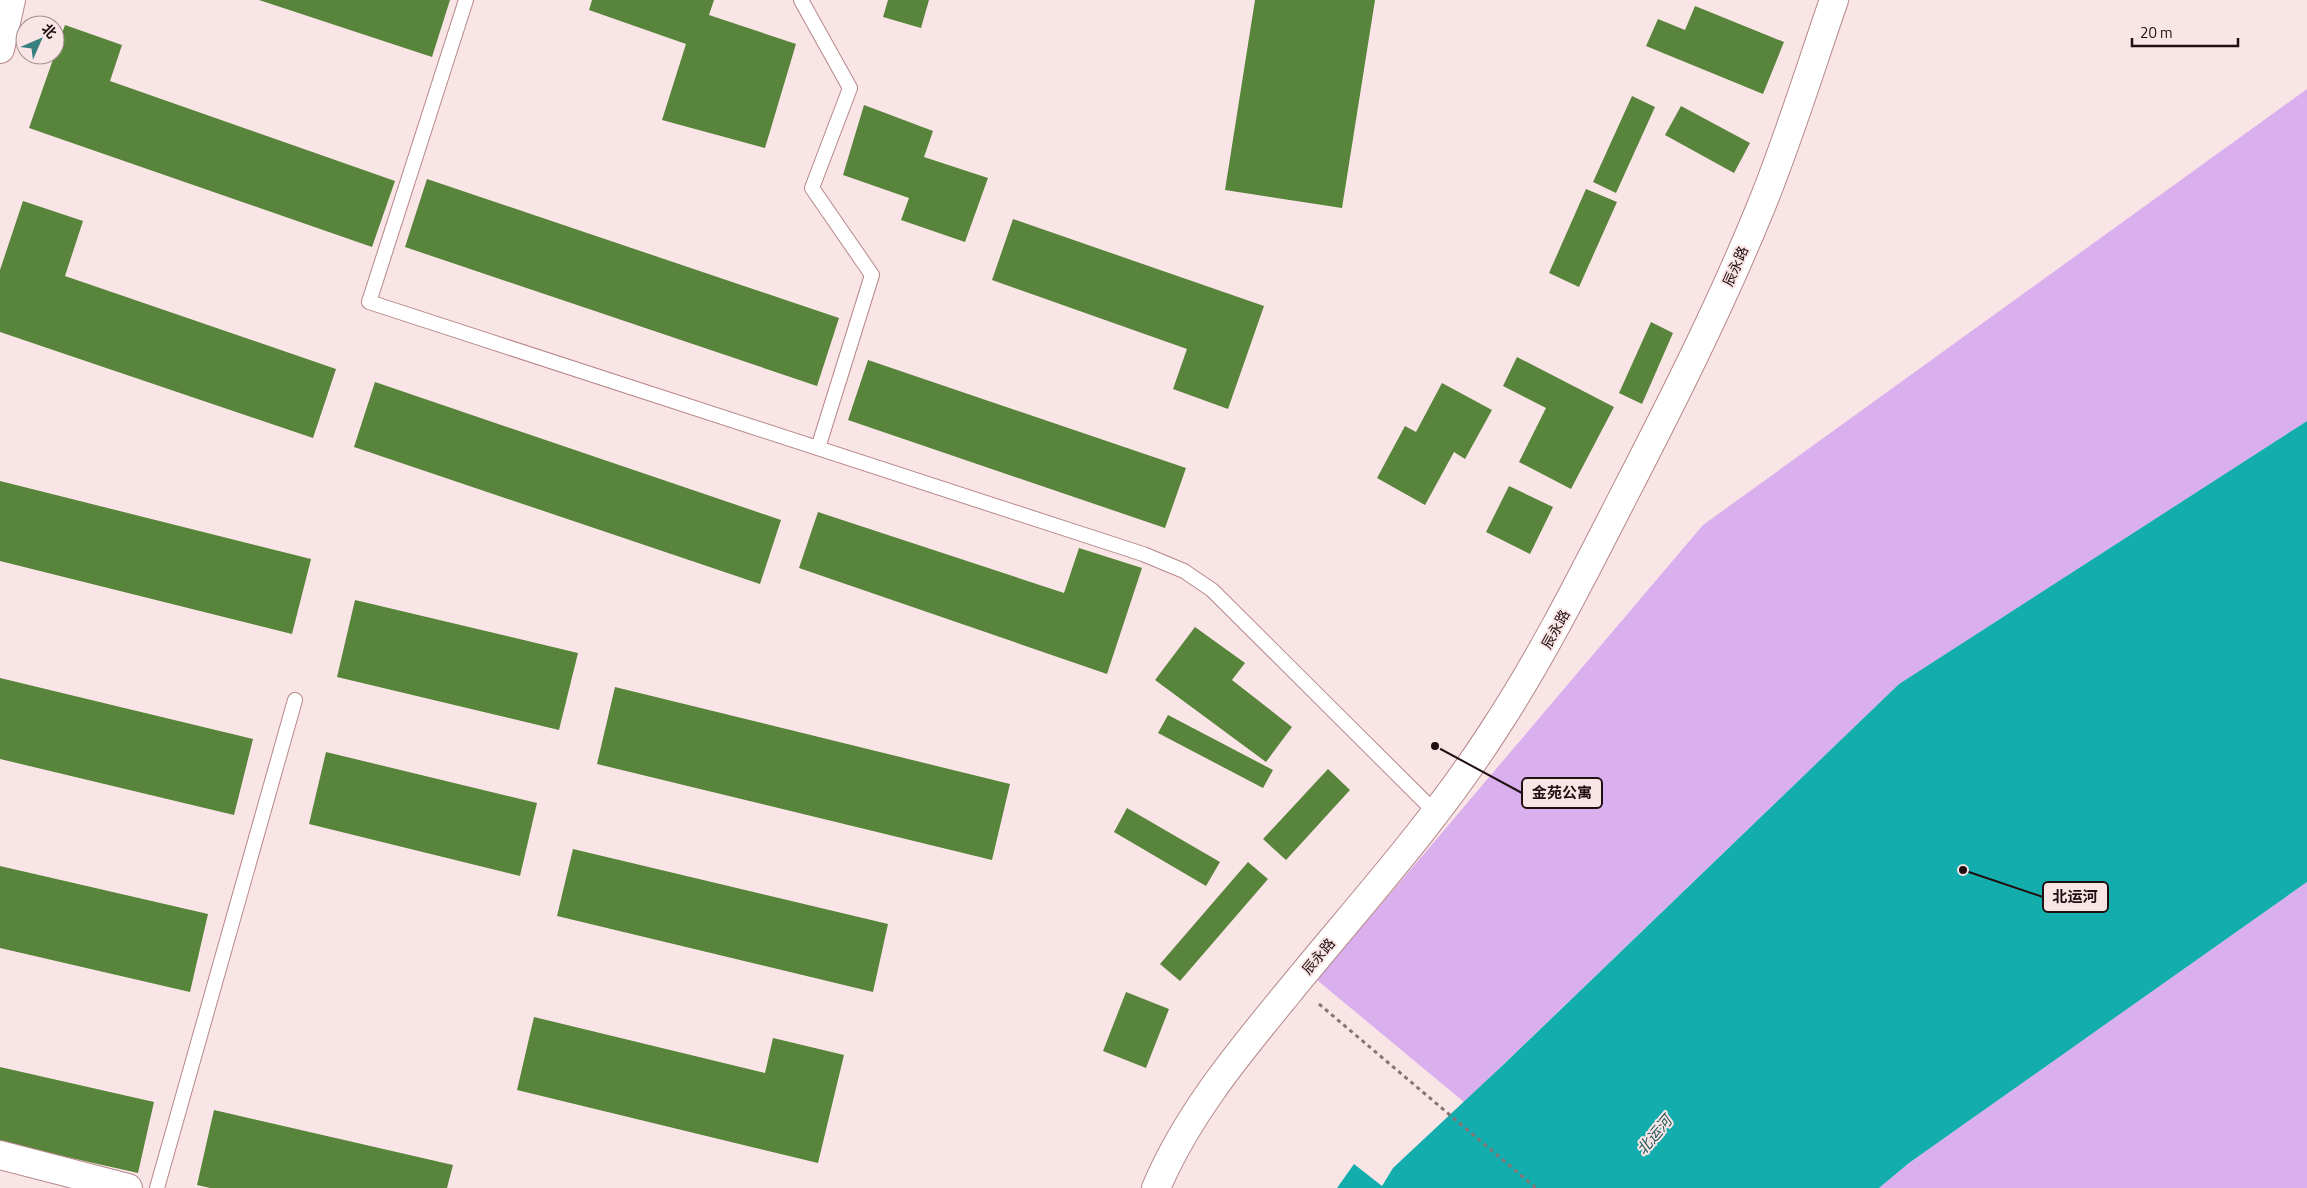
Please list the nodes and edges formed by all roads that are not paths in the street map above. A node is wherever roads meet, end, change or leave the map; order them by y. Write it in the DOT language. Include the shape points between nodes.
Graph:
graph roads {
  1 [pos="11,0"];
  2 [pos="466,0"];
  3 [pos="801,0"];
  4 [pos="1821,0"];
  5 [pos="1834,0"];
  6 [pos="0,49"];
  7 [pos="818,448"];
  8 [pos="295,700"];
  9 [pos="1432,809"];
  10 [pos="0,1154"];
  11 [pos="128,1188"];
  12 [pos="157,1188"];
  13 [pos="1144,1188"];
  14 [pos="1156,1188"];
  1 -- 6 [label="main road"];
  2 -- 7 [label="lane" via="369,302"];
  3 -- 7 [label="lane" via="850,88 812,188 872,275"];
  4 -- 9 [label="main road, 辰永路" via="1750,198 1686,342 1545,626"];
  5 -- 9 [label="main road, 辰永路" via="1760,207 1671,404 1553,634 1492,734"];
  7 -- 9 [label="lane" via="1134,551 1184,571 1212,590"];
  8 -- 12 [label="lane"];
  9 -- 13 [label="main road, 辰永路" via="1220,1060 1169,1136"];
  9 -- 14 [label="main road, 辰永路" via="1224,1072 1190,1120"];
  10 -- 11 [label="main road"];
}
